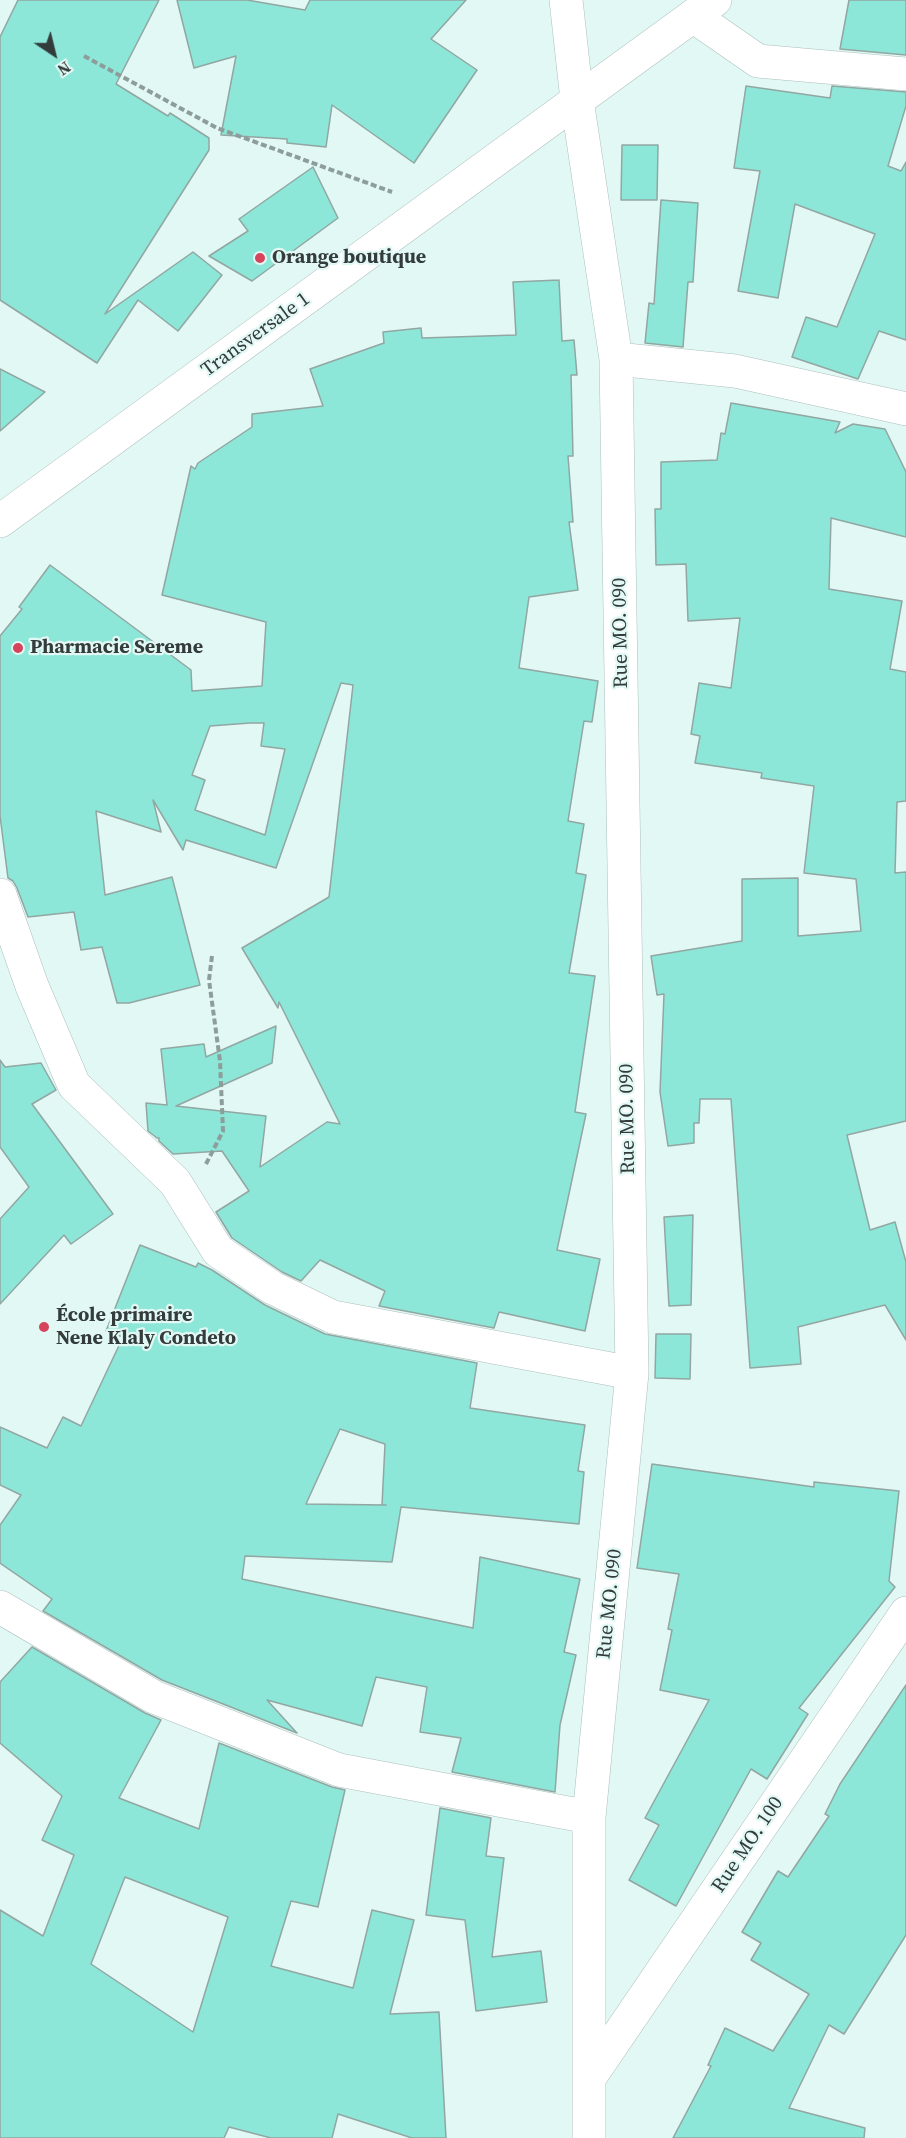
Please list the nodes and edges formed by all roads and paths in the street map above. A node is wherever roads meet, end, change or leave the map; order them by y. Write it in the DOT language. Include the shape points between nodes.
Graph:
graph roads {
  1 [pos="566,0"];
  2 [pos="704,8"];
  3 [pos="84,56"];
  4 [pos="906,74"];
  5 [pos="577,100"];
  6 [pos="432,206"];
  7 [pos="616,359"];
  8 [pos="906,409"];
  9 [pos="0,521"];
  10 [pos="0,895"];
  11 [pos="212,956"];
  12 [pos="180,1190"];
  13 [pos="632,1373"];
  14 [pos="0,1607"];
  15 [pos="906,1613"];
  16 [pos="589,1817"];
  17 [pos="590,2077"];
  18 [pos="589,2138"];
  1 -- 5 [label="street, Rue MO. 090"];
  2 -- 4 [label="street" via="758,61"];
  2 -- 5 [label="street, Transversale 1"];
  3 -- 6 [label="path" via="217,128"];
  5 -- 6 [label="street, Transversale 1"];
  5 -- 7 [label="street, Rue MO. 090"];
  6 -- 9 [label="street, Transversale 1"];
  7 -- 8 [label="street" via="735,371"];
  7 -- 13 [label="street, Rue MO. 090"];
  10 -- 12 [label="street" via="32,986 74,1086"];
  11 -- 12 [label="path" via="209,980 220,1061 223,1131 206,1163"];
  12 -- 13 [label="street" via="218,1251 273,1288 333,1317"];
  13 -- 16 [label="street, Rue MO. 090"];
  14 -- 16 [label="street" via="154,1697 339,1770"];
  15 -- 17 [label="street, Rue MO. 100"];
  16 -- 17 [label="street, Rue MO. 090"];
  17 -- 18 [label="street, Rue MO. 090"];
}
